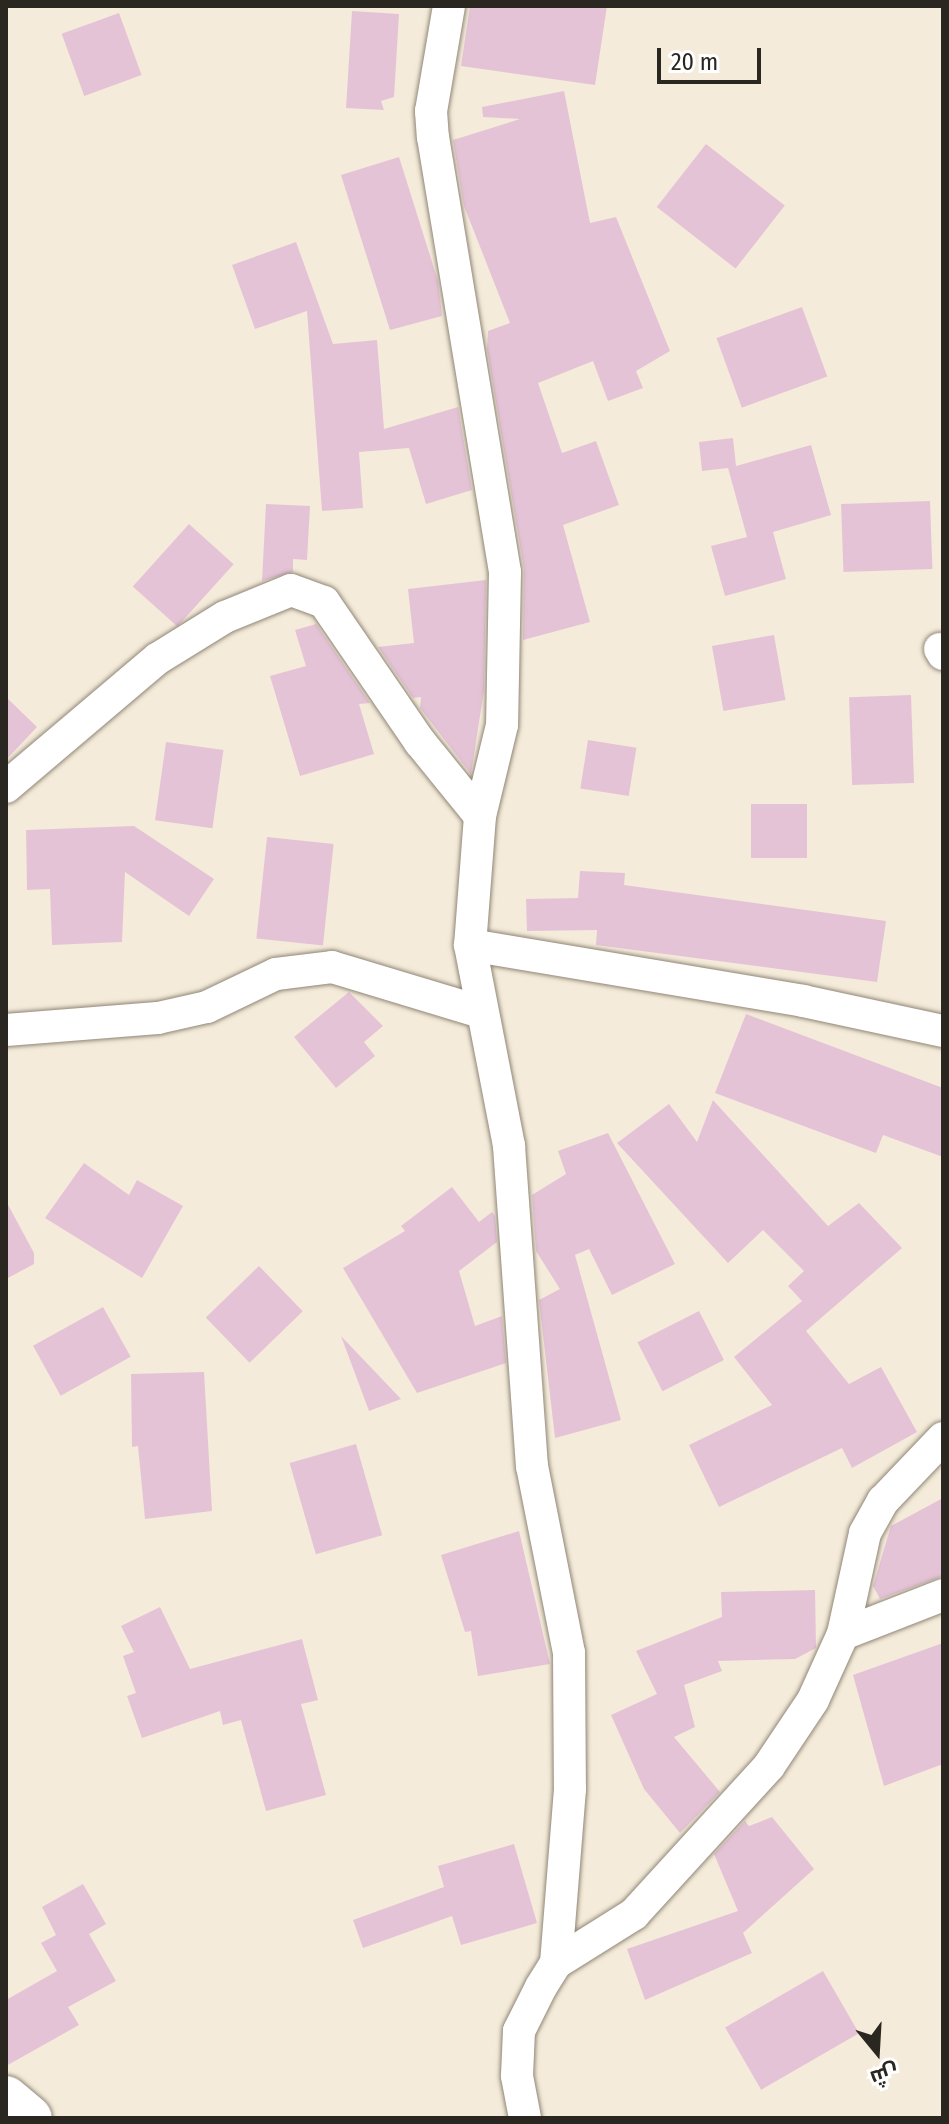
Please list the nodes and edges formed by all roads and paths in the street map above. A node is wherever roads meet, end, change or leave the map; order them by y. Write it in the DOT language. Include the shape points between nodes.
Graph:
graph roads {
  1 [pos="449,6"];
  2 [pos="6,787"];
  3 [pos="480,816"];
  4 [pos="470,945"];
  5 [pos="481,1012"];
  6 [pos="6,1030"];
  7 [pos="943,1031"];
  8 [pos="943,1438"];
  9 [pos="940,1603"];
  10 [pos="843,1634"];
  11 [pos="556,1963"];
  12 [pos="6,2098"];
  13 [pos="30,2118"];
  14 [pos="525,2118"];
  1 -- 3 [label="street" via="431,111 433,137 505,572 502,725"];
  2 -- 3 [label="street" via="157,659 225,617 291,590 324,602 420,742"];
  3 -- 4 [label="street"];
  4 -- 5 [label="street"];
  4 -- 7 [label="street" via="760,993"];
  5 -- 6 [label="street" via="332,967 276,974 207,1007 158,1018"];
  5 -- 11 [label="street" via="501,1092 519,1224 532,1466 569,1653 570,1789"];
  8 -- 10 [label="street" via="883,1501 865,1533"];
  9 -- 10 [label="street"];
  10 -- 11 [label="street" via="813,1700 769,1766 634,1914"];
  11 -- 14 [label="street" via="519,2031 517,2076"];
  12 -- 13 [label="street"];
}
